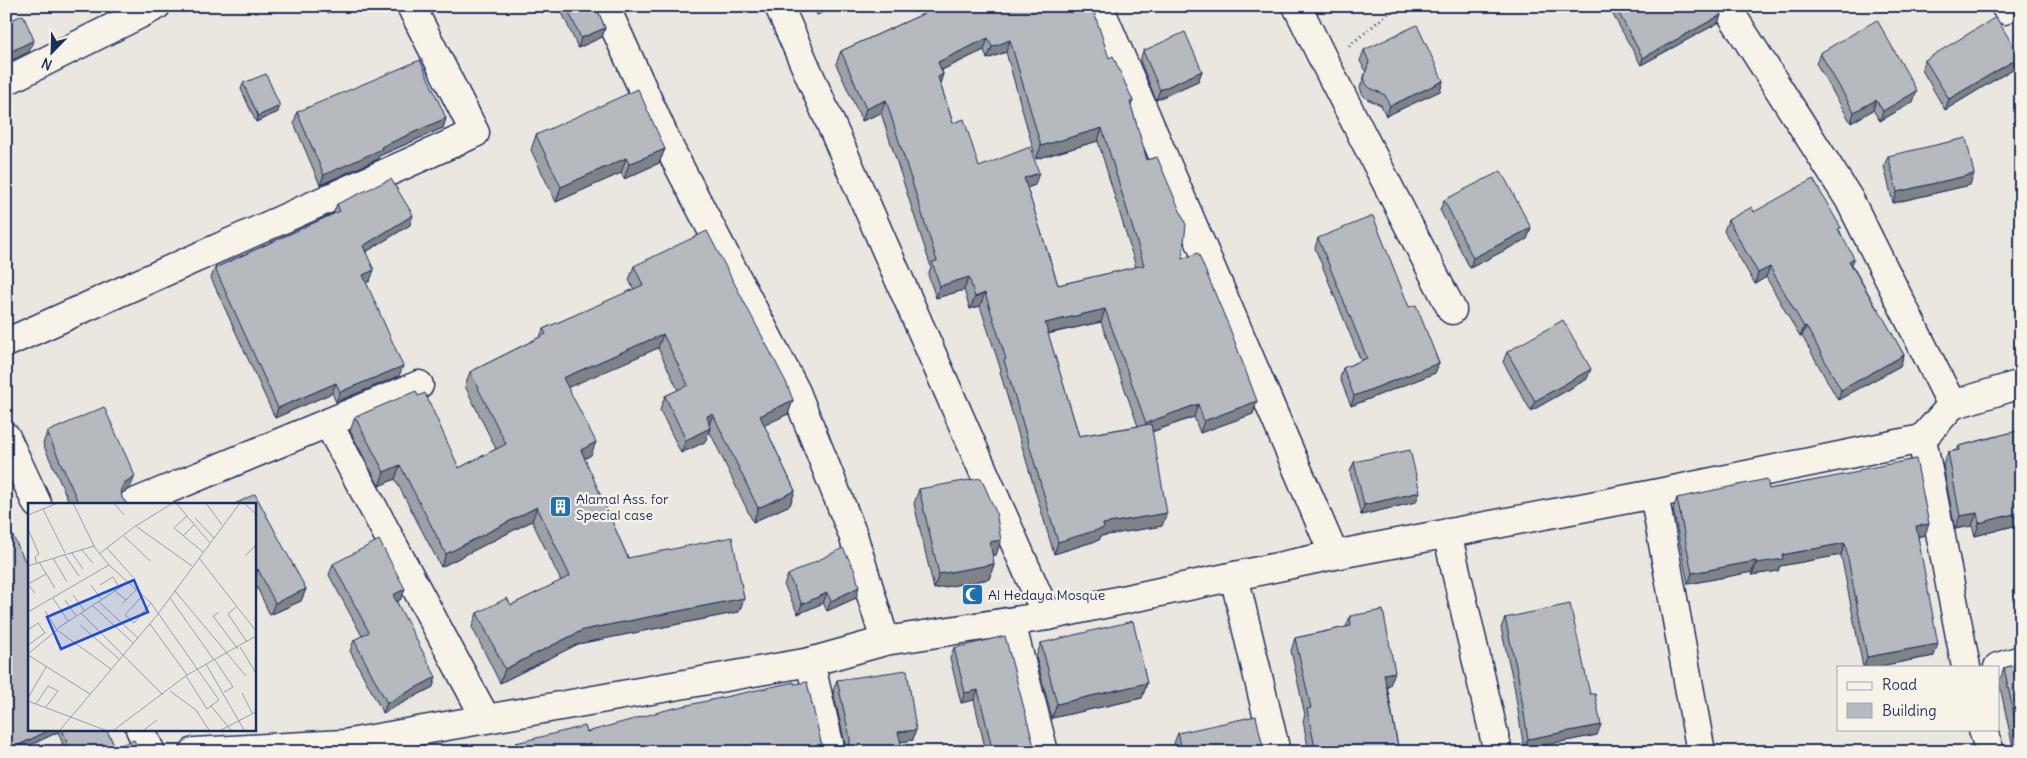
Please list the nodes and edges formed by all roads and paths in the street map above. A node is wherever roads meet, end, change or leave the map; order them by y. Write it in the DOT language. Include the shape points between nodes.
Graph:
graph roads {
  1 [pos="156,6"];
  2 [pos="410,6"];
  3 [pos="605,6"];
  4 [pos="779,6"];
  5 [pos="1099,6"];
  6 [pos="1297,6"];
  7 [pos="1397,6"];
  8 [pos="1726,6"];
  9 [pos="1326,65"];
  10 [pos="6,81"];
  11 [pos="1452,310"];
  12 [pos="6,343"];
  13 [pos="2021,384"];
  14 [pos="419,385"];
  15 [pos="1952,405"];
  16 [pos="328,423"];
  17 [pos="6,437"];
  18 [pos="1922,439"];
  19 [pos="1654,494"];
  20 [pos="37,503"];
  21 [pos="134,503"];
  22 [pos="1447,533"];
  23 [pos="1334,555"];
  24 [pos="1234,576"];
  25 [pos="1047,616"];
  26 [pos="1011,623"];
  27 [pos="885,641"];
  28 [pos="2021,660"];
  29 [pos="810,662"];
  30 [pos="1966,666"];
  31 [pos="2000,666"];
  32 [pos="485,718"];
  33 [pos="140,730"];
  34 [pos="1983,730"];
  35 [pos="345,748"];
  36 [pos="151,752"];
  37 [pos="194,752"];
  38 [pos="831,752"];
  39 [pos="1044,752"];
  40 [pos="1276,752"];
  41 [pos="1498,752"];
  42 [pos="1701,752"];
  43 [pos="1990,752"];
  1 -- 10 [label="street"];
  2 -- 12 [label="street" via="475,133"];
  3 -- 27 [label="street" via="672,150 796,392 853,535"];
  4 -- 25 [label="street"];
  5 -- 23 [label="street"];
  6 -- 9 [label="street"];
  7 -- 9 [label="path"];
  8 -- 15 [label="street" via="1849,199"];
  9 -- 11 [label="street"];
  13 -- 15 [label="street"];
  14 -- 16 [label="street"];
  15 -- 18 [label="street"];
  16 -- 21 [label="street"];
  16 -- 32 [label="street"];
  17 -- 20 [label="street"];
  18 -- 19 [label="street"];
  18 -- 30 [label="street"];
  19 -- 22 [label="street"];
  19 -- 42 [label="street"];
  22 -- 23 [label="street"];
  22 -- 41 [label="street"];
  23 -- 24 [label="street"];
  24 -- 25 [label="street"];
  24 -- 40 [label="street"];
  25 -- 26 [label="street"];
  26 -- 27 [label="street"];
  26 -- 39 [label="street"];
  27 -- 29 [label="street"];
  28 -- 31 [label="street"];
  29 -- 32 [label="street"];
  29 -- 38 [label="street"];
  32 -- 35 [label="street"];
  33 -- 36 [label="street"];
  34 -- 43 [label="street"];
  35 -- 37 [label="street"];
}
